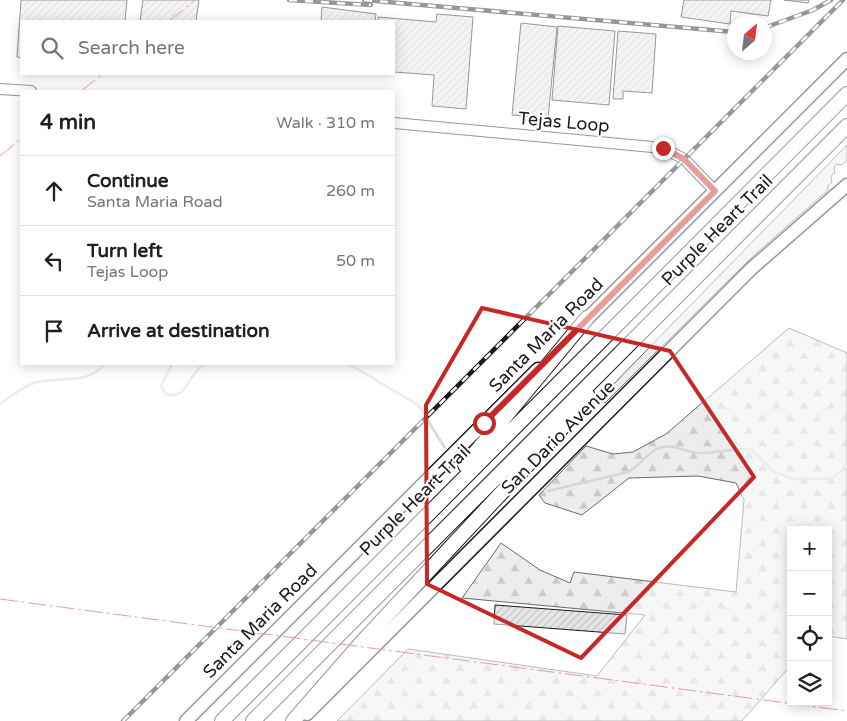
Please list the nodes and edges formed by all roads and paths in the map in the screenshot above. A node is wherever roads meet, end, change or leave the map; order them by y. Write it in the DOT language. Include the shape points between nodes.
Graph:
graph roads {
  1 [pos="847,59"];
  2 [pos="0,89"];
  3 [pos="20,90"];
  4 [pos="847,94"];
  5 [pos="395,123"];
  6 [pos="847,126"];
  7 [pos="847,185"];
  8 [pos="715,191"];
  9 [pos="587,318"];
  10 [pos="610,365"];
  11 [pos="405,536"];
  12 [pos="186,721"];
  13 [pos="222,721"];
  14 [pos="253,721"];
  15 [pos="294,721"];
  16 [pos="300,721"];
  1 -- 8 [label="main road, Santa Maria Road"];
  2 -- 3 [label="street"];
  4 -- 11 [label="highway, Purple Heart Trail"];
  5 -- 8 [label="street, Tejas Loop" via="663,148 684,159"];
  6 -- 10 [label="highway, Purple Heart Trail"];
  7 -- 16 [label="main road, San Dario Avenue" via="751,268"];
  8 -- 9 [label="main road, Santa Maria Road"];
  9 -- 11 [label="highway"];
  9 -- 12 [label="main road, Santa Maria Road"];
  10 -- 14 [label="highway, Purple Heart Trail"];
  10 -- 15 [label="highway" via="577,412 362,642"];
  11 -- 13 [label="highway, Purple Heart Trail"];
}
